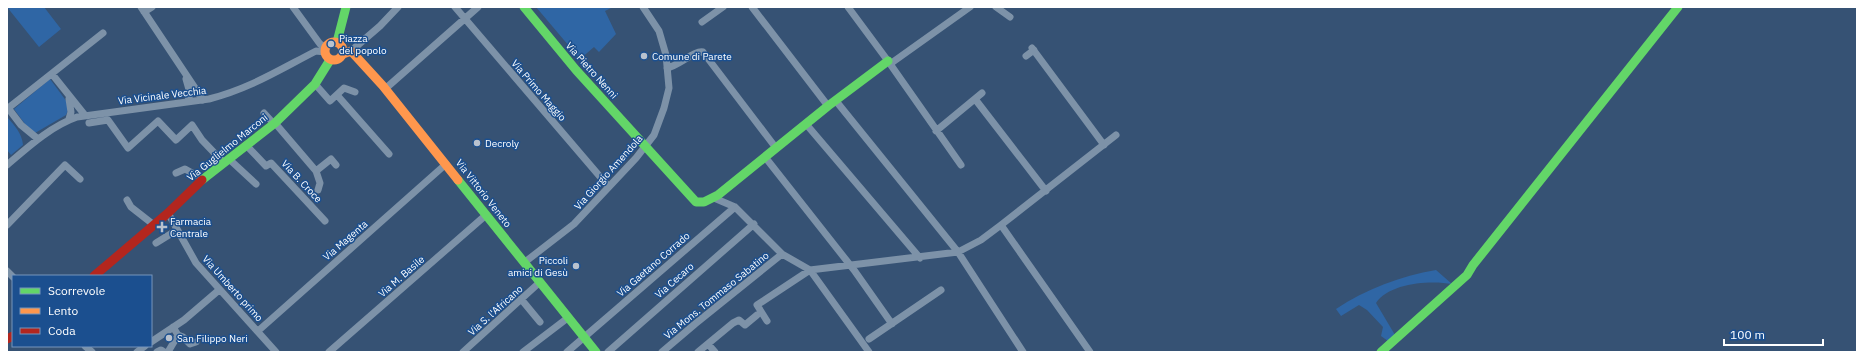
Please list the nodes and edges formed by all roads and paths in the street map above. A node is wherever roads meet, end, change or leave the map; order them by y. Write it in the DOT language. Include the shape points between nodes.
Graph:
graph roads {
  1 [pos="152,7"];
  2 [pos="293,7"];
  3 [pos="346,7"];
  4 [pos="398,7"];
  5 [pos="455,7"];
  6 [pos="478,7"];
  7 [pos="524,7"];
  8 [pos="643,7"];
  9 [pos="723,7"];
  10 [pos="752,7"];
  11 [pos="848,7"];
  12 [pos="970,7"];
  13 [pos="996,7"];
  14 [pos="1678,7"];
  15 [pos="142,10"];
  16 [pos="1010,17"];
  17 [pos="464,18"];
  18 [pos="702,22"];
  19 [pos="103,33"];
  20 [pos="337,42"];
  21 [pos="325,50"];
  22 [pos="170,51"];
  23 [pos="347,52"];
  24 [pos="1026,56"];
  25 [pos="330,60"];
  26 [pos="889,62"];
  27 [pos="667,68"];
  28 [pos="52,74"];
  29 [pos="315,84"];
  30 [pos="385,89"];
  31 [pos="64,90"];
  32 [pos="355,92"];
  33 [pos="982,93"];
  34 [pos="337,95"];
  35 [pos="975,99"];
  36 [pos="203,100"];
  37 [pos="188,101"];
  38 [pos="836,101"];
  39 [pos="828,106"];
  40 [pos="8,108"];
  41 [pos="264,113"];
  42 [pos="84,114"];
  43 [pos="69,119"];
  44 [pos="89,123"];
  45 [pos="274,123"];
  46 [pos="806,124"];
  47 [pos="21,125"];
  48 [pos="936,131"];
  49 [pos="1116,135"];
  50 [pos="38,139"];
  51 [pos="1104,145"];
  52 [pos="246,146"];
  53 [pos="646,146"];
  54 [pos="29,147"];
  55 [pos="776,148"];
  56 [pos="389,154"];
  57 [pos="765,157"];
  58 [pos="226,161"];
  59 [pos="446,164"];
  60 [pos="7,165"];
  61 [pos="336,165"];
  62 [pos="961,165"];
  63 [pos="316,171"];
  64 [pos="176,173"];
  65 [pos="80,179"];
  66 [pos="204,179"];
  67 [pos="256,184"];
  68 [pos="608,186"];
  69 [pos="318,190"];
  70 [pos="1046,191"];
  71 [pos="714,198"];
  72 [pos="128,205"];
  73 [pos="735,207"];
  74 [pos="168,213"];
  75 [pos="486,215"];
  76 [pos="325,221"];
  77 [pos="754,224"];
  78 [pos="7,225"];
  79 [pos="154,225"];
  80 [pos="1001,225"];
  81 [pos="177,230"];
  82 [pos="156,243"];
  83 [pos="958,252"];
  84 [pos="782,254"];
  85 [pos="920,258"];
  86 [pos="525,262"];
  87 [pos="851,266"];
  88 [pos="810,270"];
  89 [pos="95,275"];
  90 [pos="540,282"];
  91 [pos="219,290"];
  92 [pos="941,290"];
  93 [pos="521,300"];
  94 [pos="757,315"];
  95 [pos="567,318"];
  96 [pos="767,321"];
  97 [pos="540,322"];
  98 [pos="892,324"];
  99 [pos="173,327"];
  100 [pos="258,331"];
  101 [pos="178,336"];
  102 [pos="585,338"];
  103 [pos="869,339"];
  104 [pos="152,341"];
  105 [pos="196,342"];
  106 [pos="708,344"];
  107 [pos="157,352"];
  108 [pos="164,352"];
  109 [pos="168,352"];
  110 [pos="276,352"];
  111 [pos="329,352"];
  112 [pos="463,352"];
  113 [pos="523,352"];
  114 [pos="567,352"];
  115 [pos="596,352"];
  116 [pos="608,352"];
  117 [pos="662,352"];
  118 [pos="698,352"];
  119 [pos="715,352"];
  120 [pos="869,352"];
  121 [pos="1024,352"];
  122 [pos="1090,352"];
  123 [pos="1381,352"];
  1 -- 15 [label="street"];
  2 -- 21 [label="street"];
  3 -- 20 [label="street"];
  4 -- 23 [label="street" via="370,35"];
  5 -- 17 [label="street, Via Primo Maggio"];
  6 -- 17 [label="street"];
  7 -- 53 [label="street, Via Pietro Nenni" via="576,70"];
  8 -- 27 [label="street, Via Giorgio Amendola" via="659,31"];
  9 -- 18 [label="street"];
  10 -- 39 [label="street"];
  11 -- 26 [label="street"];
  12 -- 26 [label="street"];
  13 -- 16 [label="street"];
  14 -- 123 [label="street" via="1467,275"];
  15 -- 22 [label="street"];
  17 -- 30 [label="street"];
  17 -- 68 [label="street, Via Primo Maggio"];
  19 -- 28 [label="street"];
  20 -- 21 [label="street" via="331,42"];
  20 -- 23 [label="street"];
  21 -- 25 [label="street"];
  21 -- 36 [label="street, Via Vicinale Vecchia" via="316,51 252,86"];
  22 -- 36 [label="street"];
  22 -- 37 [label="street" via="187,82 190,92"];
  23 -- 25 [label="street" via="338,60"];
  23 -- 30 [label="street, Via Vittorio Veneto"];
  24 -- 51 [label="street" via="1033,49"];
  25 -- 29 [label="street, Via Guglielmo Marconi"];
  26 -- 38 [label="street"];
  26 -- 48 [label="street"];
  27 -- 53 [label="street, Via Giorgio Amendola" via="669,88 664,108 654,135"];
  27 -- 55 [label="street" via="696,52 703,52"];
  28 -- 31 [label="street"];
  28 -- 40 [label="street"];
  29 -- 34 [label="street" via="330,101"];
  29 -- 45 [label="street, Via Guglielmo Marconi"];
  30 -- 59 [label="street, Via Vittorio Veneto"];
  31 -- 42 [label="street"];
  31 -- 43 [label="street" via="71,103"];
  32 -- 34 [label="street" via="344,88"];
  33 -- 35 [label="street"];
  34 -- 56 [label="street"];
  35 -- 48 [label="street"];
  35 -- 70 [label="street"];
  36 -- 37 [label="street, Via Vicinale Vecchia"];
  37 -- 42 [label="street, Via Vicinale Vecchia"];
  38 -- 39 [label="street"];
  38 -- 83 [label="street"];
  39 -- 46 [label="street"];
  40 -- 47 [label="street"];
  41 -- 45 [label="street"];
  42 -- 43 [label="street, Via Vicinale Vecchia"];
  43 -- 50 [label="street, Via Vicinale Vecchia"];
  44 -- 58 [label="street" via="108,120 128,148 158,121 176,140 192,125 202,140"];
  45 -- 52 [label="street, Via Guglielmo Marconi"];
  45 -- 63 [label="street"];
  46 -- 55 [label="street"];
  46 -- 85 [label="street"];
  47 -- 50 [label="street"];
  47 -- 54 [label="street"];
  48 -- 62 [label="street"];
  49 -- 51 [label="street"];
  50 -- 54 [label="street, Via Vicinale Vecchia"];
  51 -- 70 [label="street"];
  52 -- 58 [label="street, Via Guglielmo Marconi"];
  52 -- 76 [label="street, Via B. Croce" via="266,166 271,163"];
  53 -- 68 [label="street, Via Giorgio Amendola"];
  53 -- 71 [label="street, Via Pietro Nenni" via="696,202"];
  54 -- 60 [label="street, Via Vicinale Vecchia"];
  55 -- 57 [label="street"];
  57 -- 71 [label="street"];
  57 -- 87 [label="street"];
  58 -- 66 [label="street, Via Guglielmo Marconi"];
  58 -- 67 [label="street"];
  59 -- 75 [label="street, Via Vittorio Veneto"];
  59 -- 100 [label="street, Via Magenta"];
  61 -- 63 [label="street" via="331,159"];
  63 -- 69 [label="street" via="320,183"];
  64 -- 66 [label="street" via="185,169"];
  65 -- 78 [label="street" via="65,165"];
  66 -- 74 [label="street, Via Guglielmo Marconi"];
  68 -- 86 [label="street, Via Giorgio Amendola" via="574,224"];
  70 -- 80 [label="street"];
  71 -- 73 [label="street"];
  72 -- 79 [label="street"];
  73 -- 77 [label="street"];
  73 -- 102 [label="street, Via Gaetano Corrado"];
  74 -- 79 [label="street, Via Guglielmo Marconi"];
  74 -- 81 [label="street, Via Umberto primo"];
  75 -- 86 [label="street, Via Vittorio Veneto"];
  75 -- 111 [label="street, Via M. Basile"];
  77 -- 84 [label="street"];
  77 -- 116 [label="street, Via Cecaro"];
  79 -- 89 [label="street, Via Guglielmo Marconi"];
  80 -- 83 [label="street" via="981,240"];
  80 -- 122 [label="street"];
  81 -- 82 [label="street"];
  81 -- 91 [label="street, Via Umberto primo" via="196,263"];
  83 -- 85 [label="street"];
  83 -- 121 [label="street"];
  84 -- 88 [label="street"];
  84 -- 117 [label="street, Via Mons. Tommaso Sabatino"];
  85 -- 87 [label="street"];
  86 -- 90 [label="street, Via Vittorio Veneto"];
  87 -- 88 [label="street"];
  87 -- 98 [label="street"];
  88 -- 96 [label="street" via="757,305"];
  88 -- 120 [label="street"];
  90 -- 93 [label="street, Via S. l'Africano"];
  90 -- 95 [label="street, Via Vittorio Veneto"];
  91 -- 99 [label="street"];
  91 -- 100 [label="street, Via Umberto primo"];
  92 -- 98 [label="street"];
  93 -- 97 [label="street"];
  93 -- 112 [label="street, Via S. l'Africano"];
  94 -- 106 [label="street" via="745,326 739,320 733,323"];
  95 -- 102 [label="street, Via Vittorio Veneto"];
  95 -- 113 [label="street"];
  98 -- 103 [label="street"];
  99 -- 101 [label="street"];
  99 -- 104 [label="street"];
  100 -- 110 [label="street, Via Umberto primo"];
  101 -- 105 [label="street" via="190,344"];
  101 -- 109 [label="street"];
  102 -- 114 [label="street, Via Gaetano Corrado"];
  102 -- 115 [label="street, Via Vittorio Veneto"];
  106 -- 118 [label="street"];
  106 -- 119 [label="street"];
  107 -- 108 [label="street"];
}
